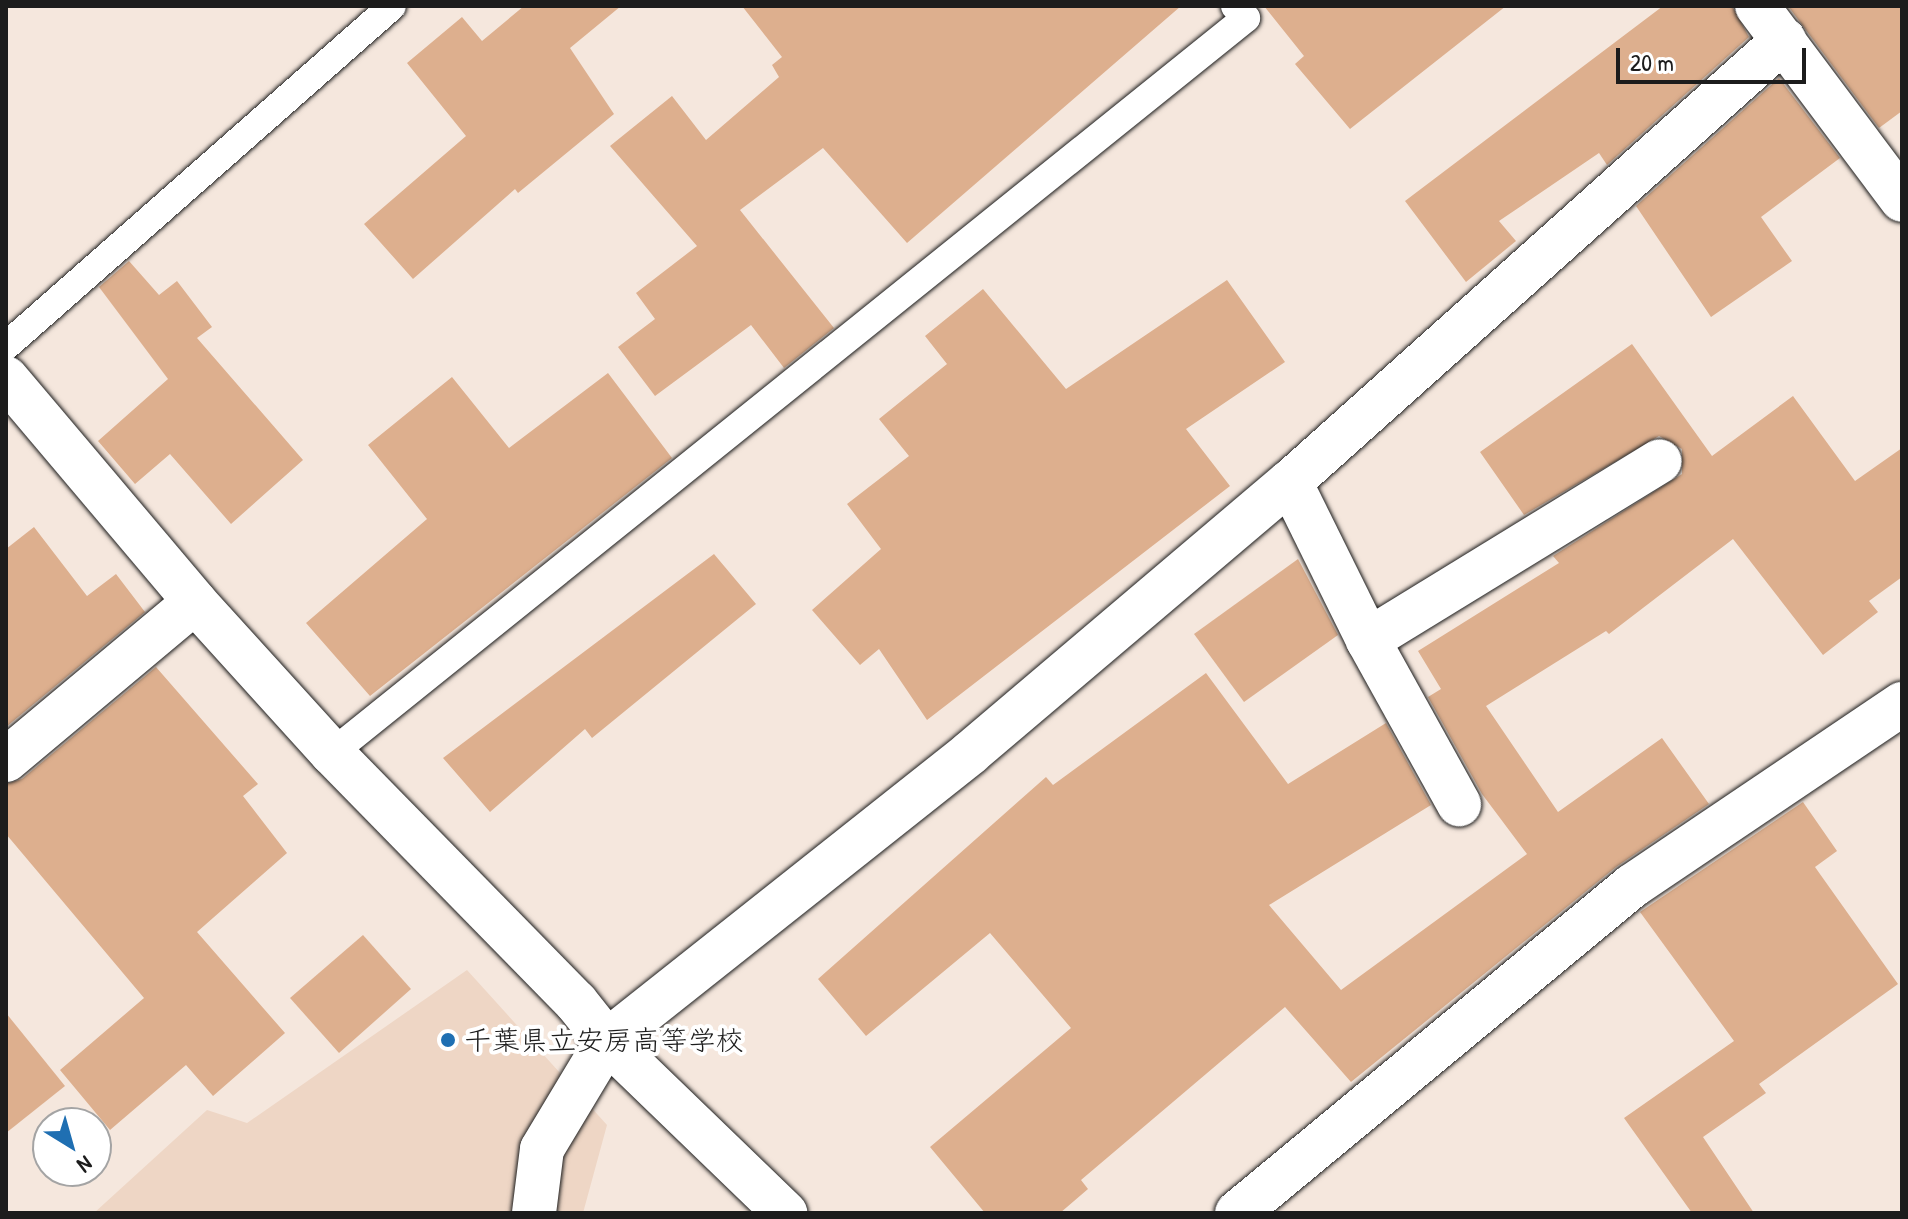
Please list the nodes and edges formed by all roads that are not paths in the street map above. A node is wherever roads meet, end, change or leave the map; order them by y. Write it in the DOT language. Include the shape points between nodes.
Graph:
graph roads {
  1 [pos="392,6"];
  2 [pos="1235,6"];
  3 [pos="1757,6"];
  4 [pos="1784,40"];
  5 [pos="1902,200"];
  6 [pos="6,346"];
  7 [pos="6,378"];
  8 [pos="1660,461"];
  9 [pos="1290,482"];
  10 [pos="195,602"];
  11 [pos="1368,640"];
  12 [pos="1902,704"];
  13 [pos="332,753"];
  14 [pos="6,760"];
  15 [pos="1459,804"];
  16 [pos="607,1041"];
  17 [pos="534,1213"];
  18 [pos="785,1213"];
  19 [pos="1237,1213"];
  1 -- 6 [label="lane"];
  2 -- 13 [label="lane" via="1246,18"];
  3 -- 4 [label="street"];
  4 -- 5 [label="street"];
  4 -- 9 [label="street"];
  7 -- 10 [label="street"];
  8 -- 11 [label="street"];
  9 -- 11 [label="street"];
  9 -- 16 [label="street" via="970,753"];
  10 -- 13 [label="street"];
  10 -- 14 [label="street"];
  11 -- 15 [label="street"];
  12 -- 19 [label="street" via="1632,886"];
  13 -- 16 [label="street"];
  16 -- 17 [label="street" via="542,1149"];
  16 -- 18 [label="street"];
}
